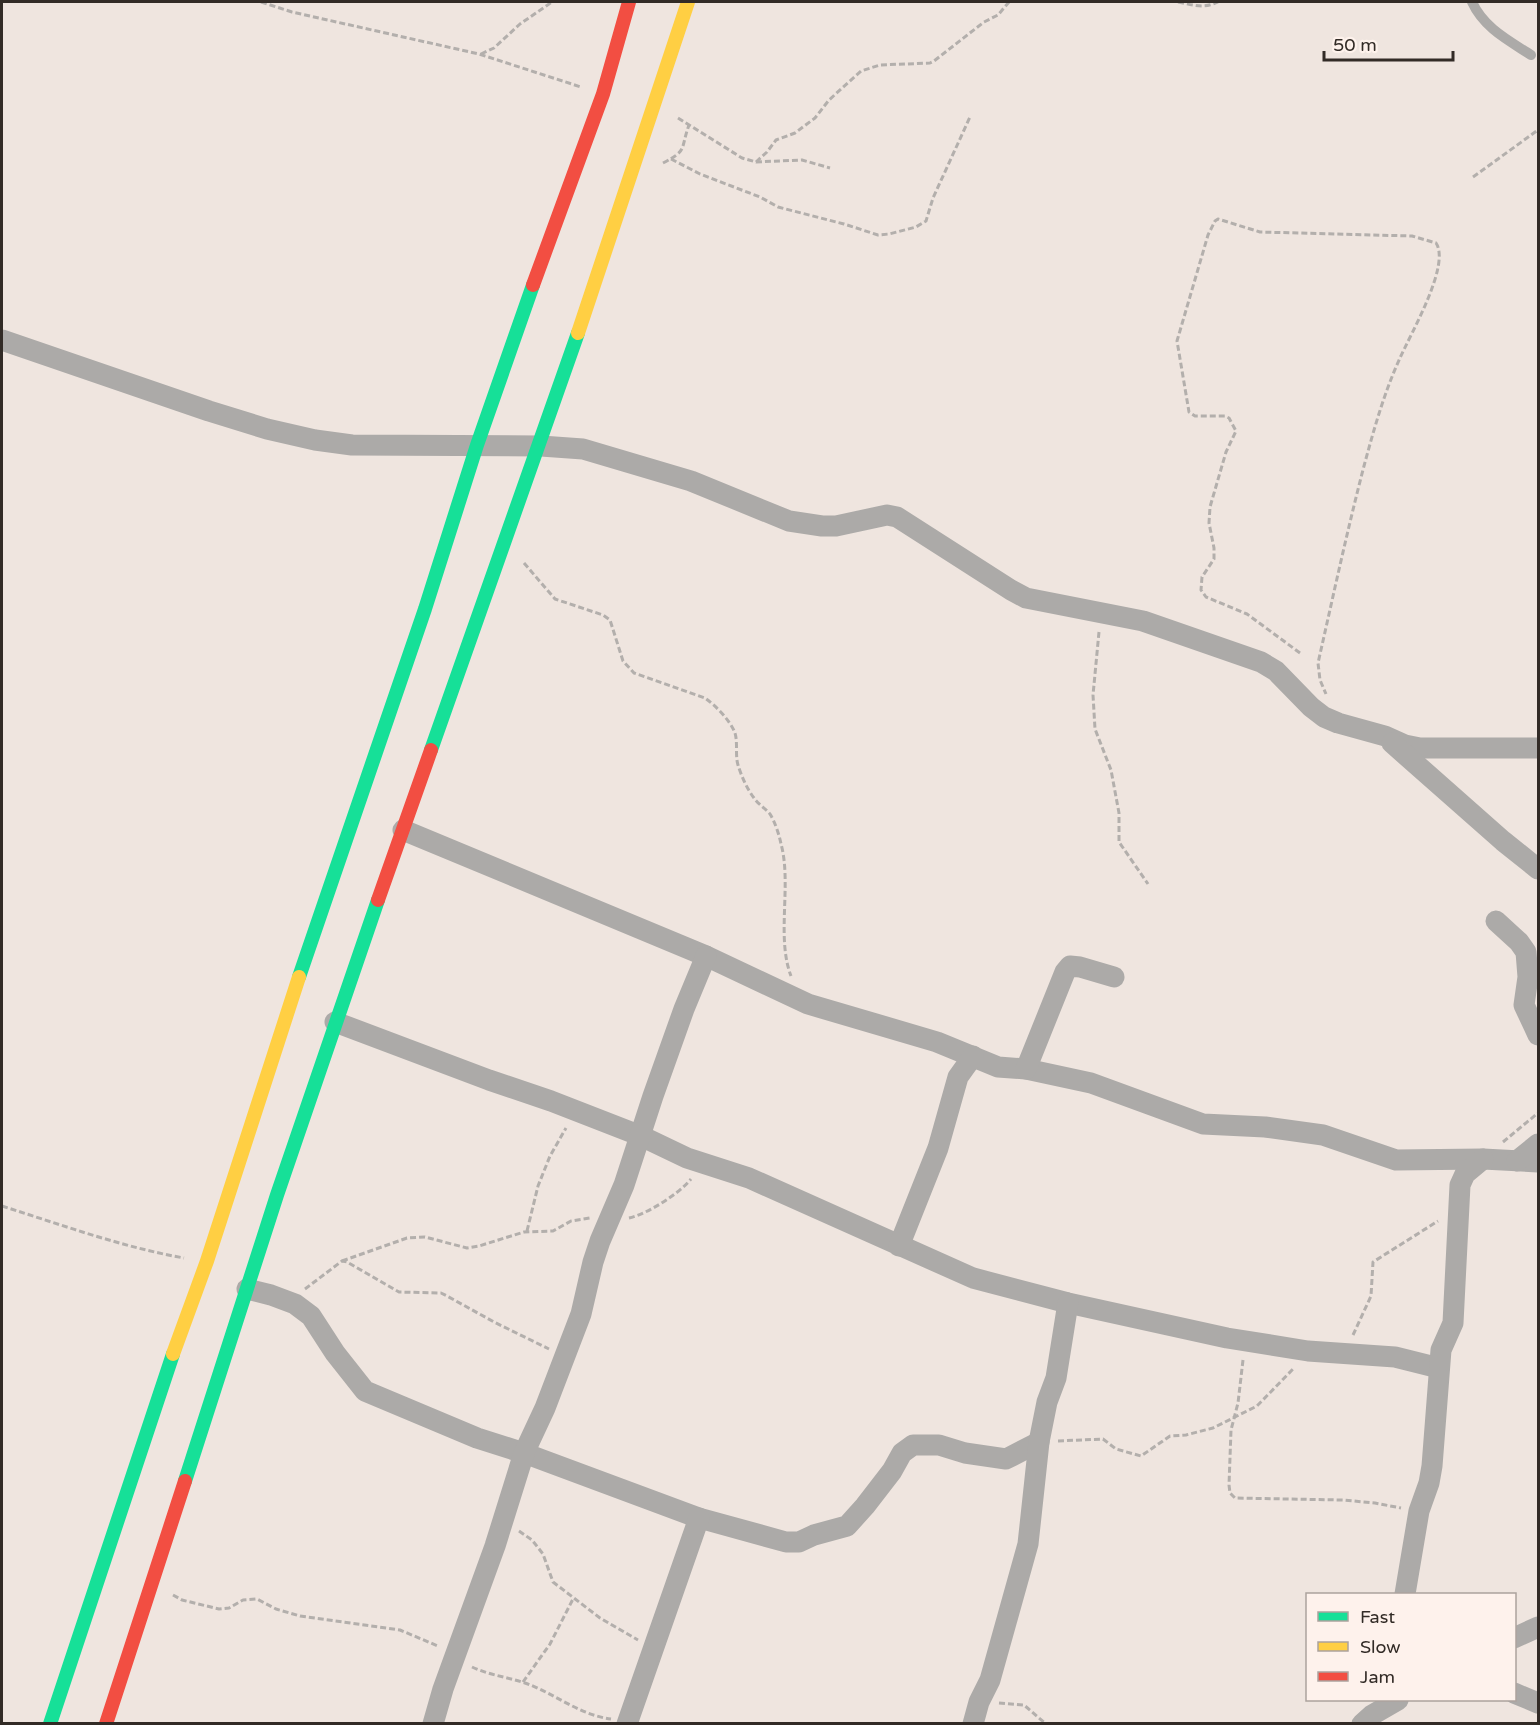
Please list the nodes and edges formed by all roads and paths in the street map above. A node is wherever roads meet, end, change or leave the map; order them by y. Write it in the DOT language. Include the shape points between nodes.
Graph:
graph roads {
  1 [pos="261,2"];
  2 [pos="552,2"];
  3 [pos="629,2"];
  4 [pos="688,2"];
  5 [pos="1008,2"];
  6 [pos="1178,2"];
  7 [pos="1218,2"];
  8 [pos="1472,2"];
  9 [pos="479,54"];
  10 [pos="1532,55"];
  11 [pos="603,94"];
  12 [pos="656,105"];
  13 [pos="970,117"];
  14 [pos="1539,130"];
  15 [pos="671,159"];
  16 [pos="756,162"];
  17 [pos="830,168"];
  18 [pos="1473,177"];
  19 [pos="2,340"];
  20 [pos="477,445"];
  21 [pos="541,446"];
  22 [pos="508,535"];
  23 [pos="1101,612"];
  24 [pos="1300,653"];
  25 [pos="1338,723"];
  26 [pos="1385,736"];
  27 [pos="1539,748"];
  28 [pos="403,830"];
  29 [pos="1539,869"];
  30 [pos="1148,884"];
  31 [pos="1496,921"];
  32 [pos="706,956"];
  33 [pos="1114,977"];
  34 [pos="808,1004"];
  35 [pos="335,1022"];
  36 [pos="1539,1035"];
  37 [pos="973,1056"];
  38 [pos="1026,1070"];
  39 [pos="575,1110"];
  40 [pos="1539,1113"];
  41 [pos="641,1136"];
  42 [pos="1539,1144"];
  43 [pos="1483,1159"];
  44 [pos="1517,1161"];
  45 [pos="698,1162"];
  46 [pos="1539,1162"];
  47 [pos="2,1206"];
  48 [pos="610,1217"];
  49 [pos="1443,1217"];
  50 [pos="527,1231"];
  51 [pos="899,1246"];
  52 [pos="207,1261"];
  53 [pos="342,1262"];
  54 [pos="247,1288"];
  55 [pos="289,1302"];
  56 [pos="1068,1303"];
  57 [pos="1246,1341"];
  58 [pos="1308,1351"];
  59 [pos="1348,1354"];
  60 [pos="565,1356"];
  61 [pos="1439,1368"];
  62 [pos="1233,1419"];
  63 [pos="1039,1442"];
  64 [pos="524,1453"];
  65 [pos="1419,1511"];
  66 [pos="505,1513"];
  67 [pos="699,1518"];
  68 [pos="153,1583"];
  69 [pos="1405,1593"];
  70 [pos="573,1599"];
  71 [pos="1539,1627"];
  72 [pos="1516,1638"];
  73 [pos="653,1647"];
  74 [pos="454,1656"];
  75 [pos="523,1682"];
  76 [pos="1516,1693"];
  77 [pos="1396,1701"];
  78 [pos="979,1702"];
  79 [pos="1539,1703"];
  80 [pos="630,1715"];
  81 [pos="1371,1715"];
  82 [pos="50,1724"];
  83 [pos="106,1724"];
  84 [pos="433,1724"];
  85 [pos="973,1724"];
  86 [pos="1046,1724"];
  1 -- 9 [label="path"];
  2 -- 9 [label="path" via="494,48"];
  3 -- 11 [label="main road"];
  4 -- 12 [label="main road"];
  5 -- 16 [label="path" via="998,15 930,63 880,65 861,70 816,118 795,133 776,140"];
  6 -- 7 [label="path" via="1209,7"];
  8 -- 10 [label="lane" via="1480,18"];
  9 -- 11 [label="path"];
  11 -- 20 [label="main road"];
  12 -- 16 [label="path" via="742,158"];
  12 -- 21 [label="main road"];
  13 -- 15 [label="path" via="926,221 889,234 878,235 778,207"];
  14 -- 18 [label="path"];
  16 -- 17 [label="path" via="802,160"];
  19 -- 20 [label="street" via="267,429 315,440"];
  20 -- 21 [label="street"];
  20 -- 52 [label="main road"];
  21 -- 22 [label="main road"];
  21 -- 23 [label="street" via="597,452 691,481 789,521 829,526 887,515 897,517 1020,595"];
  22 -- 28 [label="main road"];
  22 -- 34 [label="path" via="549,595 610,620 618,650 629,669 705,699 716,706 733,729 738,764 752,796 770,814 782,846 789,972"];
  23 -- 25 [label="street" via="1143,621 1261,662 1276,671 1311,707"];
  23 -- 30 [label="path" via="1095,729 1111,770 1119,813 1119,842"];
  24 -- 25 [label="path" via="1247,614 1206,597 1201,590 1202,577 1214,559 1210,507 1236,431 1225,416 1195,416 1189,412 1178,340 1208,235 1218,219 1260,232 1412,236 1436,243 1440,252 1437,274 1382,402 1345,537 1318,663 1320,680"];
  25 -- 26 [label="street"];
  26 -- 27 [label="street" via="1420,748"];
  26 -- 29 [label="street"];
  28 -- 32 [label="street"];
  28 -- 35 [label="main road"];
  31 -- 36 [label="street" via="1526,952 1524,1005"];
  32 -- 34 [label="street"];
  32 -- 41 [label="street"];
  33 -- 38 [label="street" via="1070,966"];
  34 -- 37 [label="street"];
  35 -- 39 [label="street"];
  35 -- 54 [label="main road"];
  37 -- 38 [label="street" via="998,1067"];
  37 -- 51 [label="street" via="958,1077 938,1148"];
  38 -- 43 [label="street" via="1091,1083 1203,1124 1323,1135 1396,1161"];
  39 -- 41 [label="street"];
  39 -- 50 [label="path" via="537,1186"];
  40 -- 43 [label="path"];
  41 -- 45 [label="street"];
  41 -- 48 [label="street"];
  42 -- 44 [label="street"];
  43 -- 44 [label="street"];
  43 -- 61 [label="street" via="1465,1174 1460,1185 1453,1323 1441,1350"];
  44 -- 46 [label="street"];
  45 -- 48 [label="path" via="690,1180 671,1197 637,1216"];
  45 -- 51 [label="street" via="749,1178"];
  47 -- 52 [label="path" via="161,1254"];
  48 -- 50 [label="path" via="571,1221 553,1231"];
  48 -- 60 [label="street"];
  49 -- 59 [label="path" via="1372,1262 1370,1302"];
  50 -- 53 [label="path" via="467,1248 416,1236"];
  51 -- 56 [label="street" via="974,1278"];
  52 -- 82 [label="main road"];
  53 -- 55 [label="path"];
  53 -- 60 [label="path" via="399,1292 441,1293"];
  54 -- 55 [label="street"];
  54 -- 68 [label="main road"];
  55 -- 64 [label="street" via="311,1316 365,1391 477,1438"];
  56 -- 57 [label="street"];
  56 -- 63 [label="street" via="1056,1378"];
  57 -- 58 [label="street"];
  57 -- 62 [label="path"];
  58 -- 59 [label="street"];
  58 -- 62 [label="path" via="1257,1406"];
  59 -- 61 [label="street" via="1395,1357"];
  60 -- 64 [label="street"];
  61 -- 65 [label="street" via="1432,1466"];
  62 -- 63 [label="path" via="1213,1428 1170,1436 1141,1456 1116,1449 1104,1439"];
  62 -- 65 [label="path" via="1228,1485 1235,1498 1344,1500"];
  63 -- 67 [label="street" via="1006,1459 939,1445 913,1445 902,1453 847,1526 799,1542 784,1542"];
  63 -- 78 [label="street" via="1028,1544 990,1680"];
  64 -- 66 [label="street"];
  64 -- 67 [label="street"];
  65 -- 69 [label="street"];
  66 -- 70 [label="path" via="543,1554 553,1582"];
  66 -- 74 [label="street"];
  67 -- 73 [label="street"];
  68 -- 74 [label="path" via="182,1600 219,1609 257,1599 300,1616 400,1630 435,1643"];
  68 -- 83 [label="main road"];
  70 -- 73 [label="path" via="619,1631"];
  70 -- 75 [label="path" via="550,1644"];
  71 -- 72 [label="street"];
  73 -- 80 [label="street"];
  74 -- 75 [label="path" via="485,1673"];
  74 -- 84 [label="street"];
  75 -- 80 [label="path" via="608,1719"];
  76 -- 79 [label="street"];
  77 -- 81 [label="street"];
  78 -- 85 [label="street"];
  78 -- 86 [label="path" via="1024,1705"];
}
